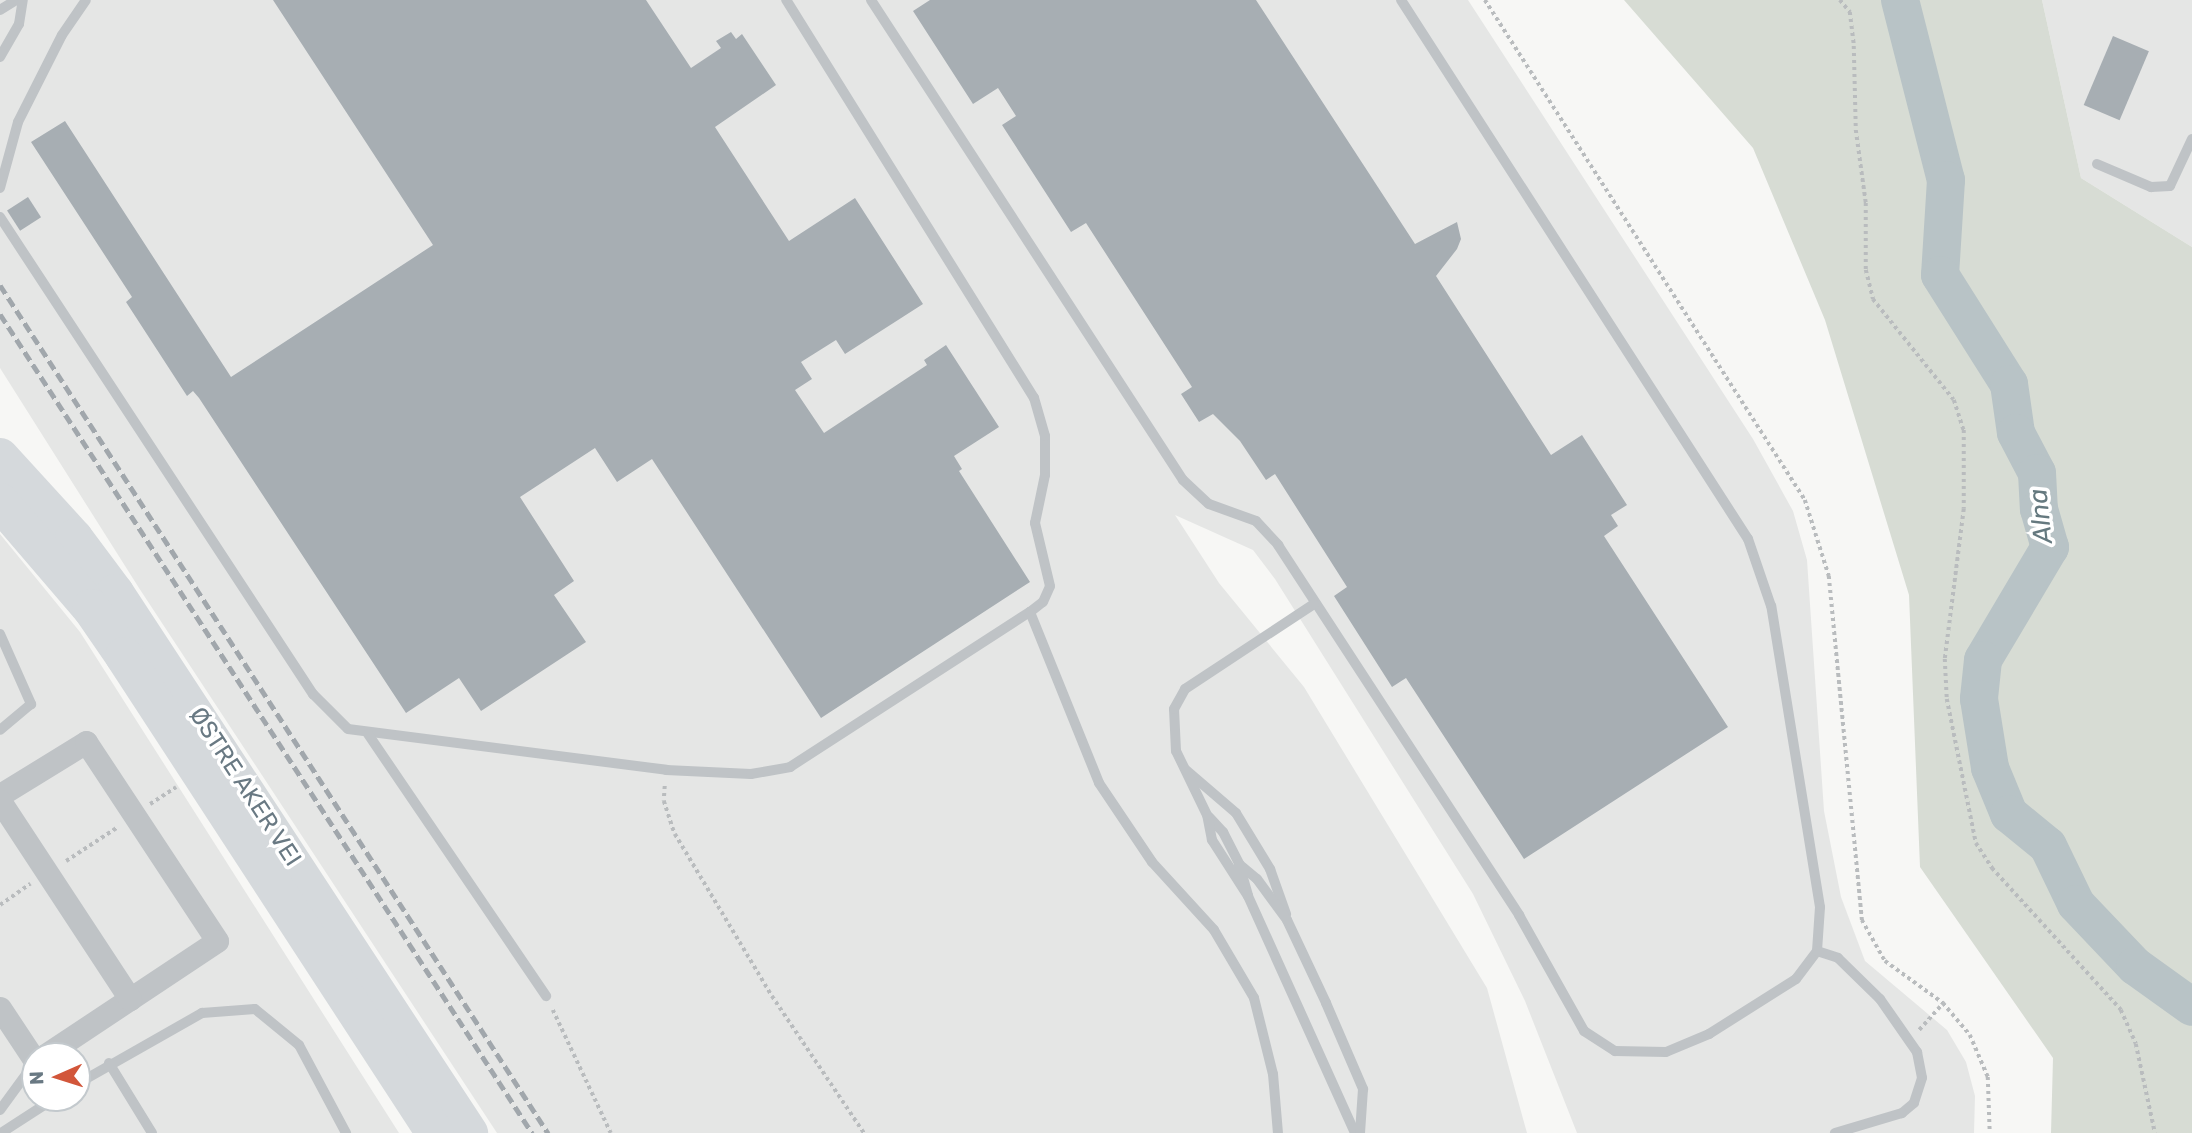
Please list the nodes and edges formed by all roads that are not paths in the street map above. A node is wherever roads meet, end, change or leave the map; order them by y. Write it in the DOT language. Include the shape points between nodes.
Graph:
graph roads {
  1 [pos="16,0"];
  2 [pos="23,0"];
  3 [pos="86,0"];
  4 [pos="786,0"];
  5 [pos="871,0"];
  6 [pos="1401,0"];
  7 [pos="0,10"];
  8 [pos="0,57"];
  9 [pos="2192,139"];
  10 [pos="2097,164"];
  11 [pos="0,188"];
  12 [pos="0,217"];
  13 [pos="0,457"];
  14 [pos="0,502"];
  15 [pos="1314,604"];
  16 [pos="1030,612"];
  17 [pos="0,634"];
  18 [pos="0,730"];
  19 [pos="368,734"];
  20 [pos="1182,768"];
  21 [pos="0,795"];
  22 [pos="0,801"];
  23 [pos="1207,815"];
  24 [pos="1240,864"];
  25 [pos="1248,896"];
  26 [pos="1287,920"];
  27 [pos="1817,951"];
  28 [pos="546,996"];
  29 [pos="130,999"];
  30 [pos="0,1008"];
  31 [pos="22,1042"];
  32 [pos="65,1042"];
  33 [pos="109,1063"];
  34 [pos="91,1075"];
  35 [pos="21,1081"];
  36 [pos="0,1110"];
  37 [pos="33,1112"];
  38 [pos="1,1133"];
  39 [pos="152,1133"];
  40 [pos="346,1133"];
  41 [pos="435,1133"];
  42 [pos="469,1133"];
  43 [pos="1278,1133"];
  44 [pos="1357,1133"];
  45 [pos="1835,1133"];
  1 -- 7 [label="lane"];
  2 -- 8 [label="lane" via="19,24"];
  3 -- 11 [label="lane" via="62,34 18,122"];
  4 -- 16 [label="lane" via="1034,398 1045,436 1045,475 1035,523 1050,586 1043,602"];
  5 -- 15 [label="lane" via="1183,480 1209,504 1265,528"];
  6 -- 27 [label="lane" via="1758,560 1780,650 1820,907"];
  9 -- 10 [label="lane" via="2170,187 2151,187"];
  12 -- 19 [label="lane" via="313,694 348,729"];
  13 -- 42 [label="highway, ØSTRE AKER VEI" via="74,538 131,614"];
  14 -- 41 [label="highway, ØSTRE AKER VEI" via="84,600 124,656"];
  15 -- 20 [label="lane" via="1185,689 1171,721"];
  15 -- 27 [label="lane" via="1511,903 1573,1017 1593,1040 1628,1054 1681,1048 1796,979"];
  16 -- 19 [label="lane" via="790,767 751,774 666,770"];
  16 -- 43 [label="lane" via="1098,783 1152,862 1214,930 1254,998 1273,1074"];
  17 -- 18 [label="lane" via="31,704"];
  19 -- 28 [label="lane"];
  20 -- 23 [label="lane"];
  20 -- 26 [label="lane" via="1236,813 1280,890"];
  21 -- 29 [label="street" via="86,742 217,941"];
  22 -- 29 [label="street"];
  23 -- 24 [label="lane" via="1223,832"];
  23 -- 25 [label="lane" via="1215,844"];
  24 -- 25 [label="lane"];
  24 -- 26 [label="lane"];
  25 -- 44 [label="lane"];
  26 -- 44 [label="lane" via="1363,1089"];
  27 -- 45 [label="lane" via="1848,966 1887,1007 1917,1052 1922,1078 1914,1102 1902,1113"];
  29 -- 32 [label="street"];
  30 -- 31 [label="street"];
  33 -- 34 [label="lane"];
  33 -- 39 [label="lane"];
  33 -- 40 [label="lane" via="202,1013 255,1009 299,1045"];
  35 -- 36 [label="lane"];
  37 -- 38 [label="lane"];
}
